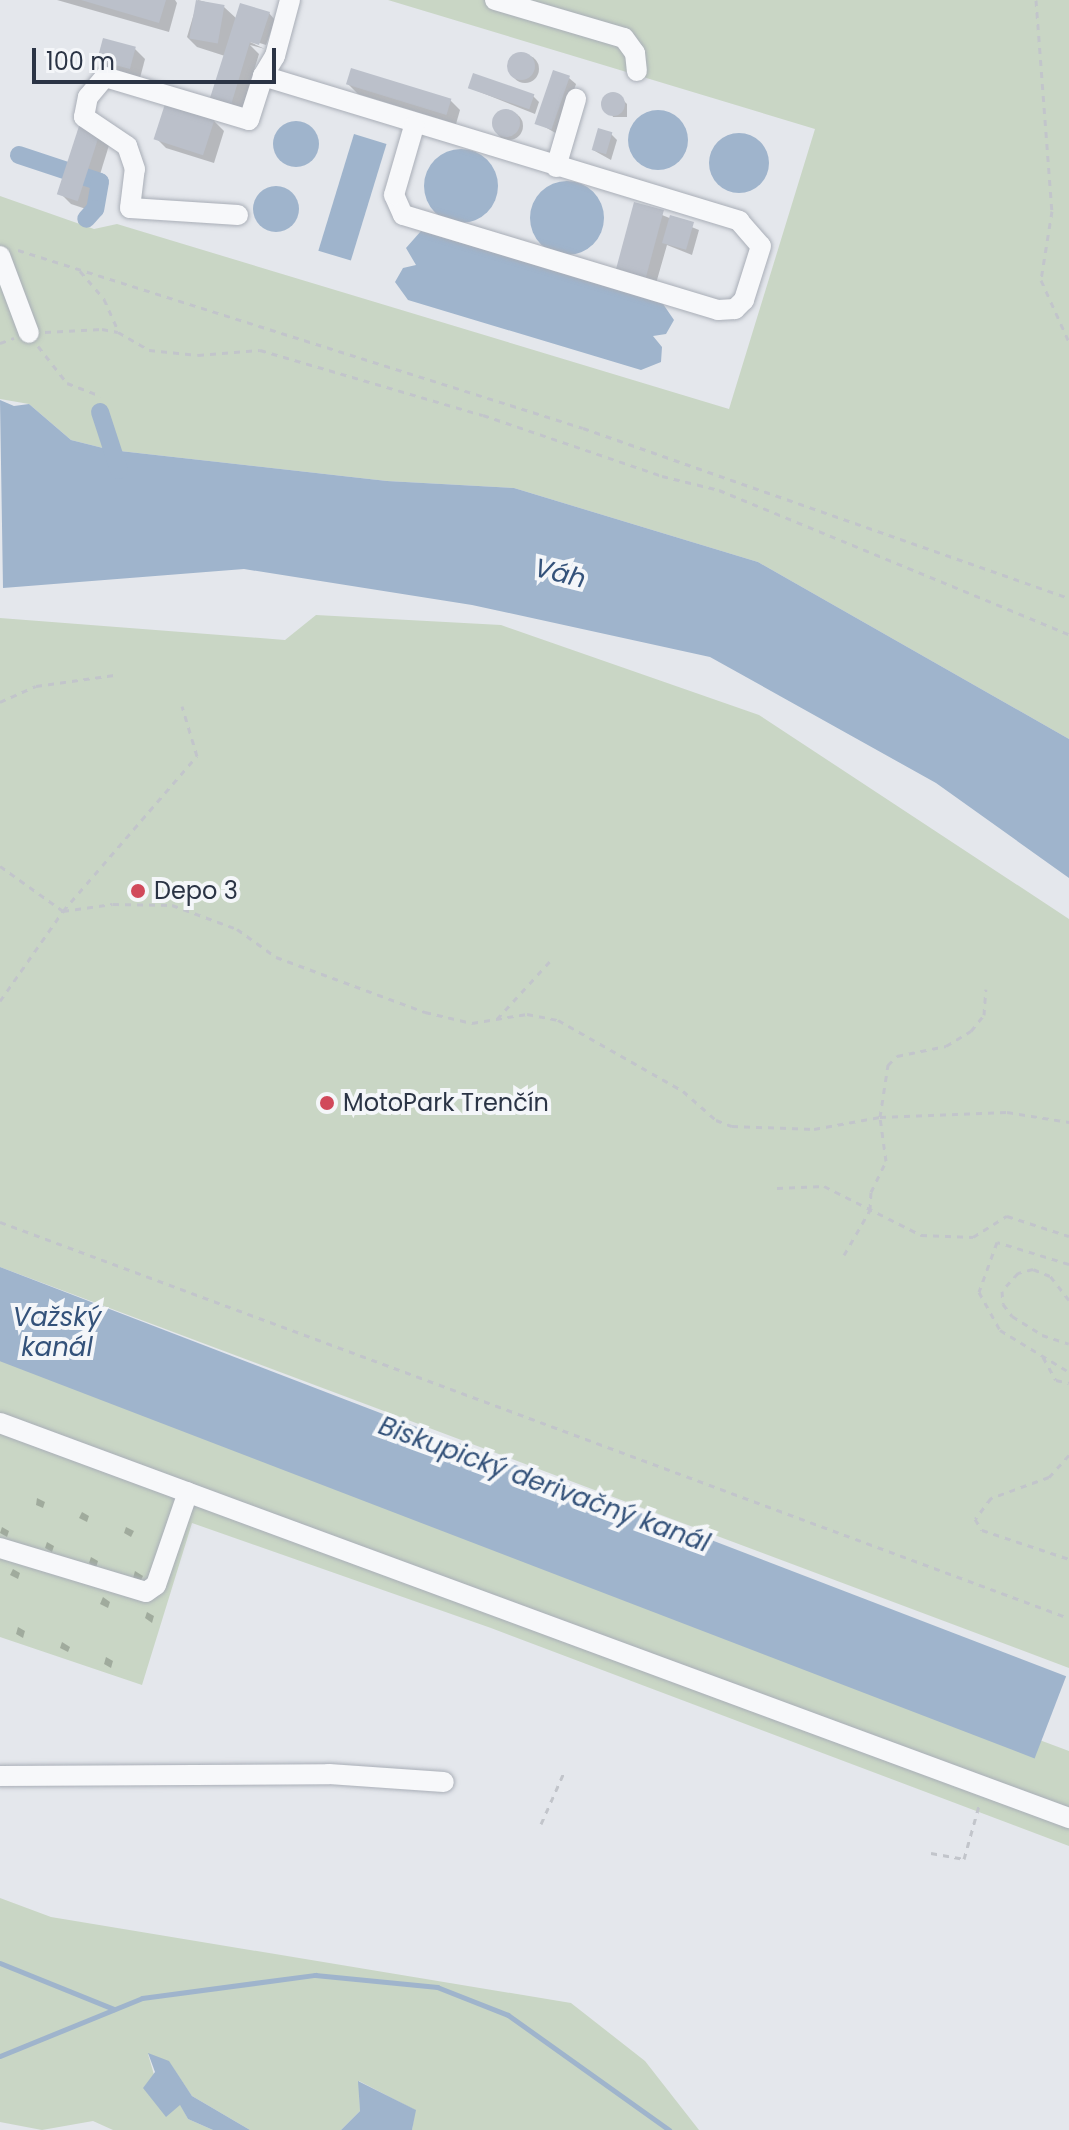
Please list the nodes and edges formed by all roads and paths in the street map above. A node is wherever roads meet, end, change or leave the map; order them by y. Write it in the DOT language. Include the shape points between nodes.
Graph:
graph roads {
  1 [pos="290,0"];
  2 [pos="495,0"];
  3 [pos="1036,0"];
  4 [pos="637,71"];
  5 [pos="263,76"];
  6 [pos="576,99"];
  7 [pos="414,126"];
  8 [pos="556,167"];
  9 [pos="238,215"];
  10 [pos="7,252"];
  11 [pos="78,268"];
  12 [pos="118,332"];
  13 [pos="29,333"];
  14 [pos="1069,342"];
  15 [pos="101,396"];
  16 [pos="1069,598"];
  17 [pos="1069,634"];
  18 [pos="114,675"];
  19 [pos="0,702"];
  20 [pos="182,706"];
  21 [pos="0,866"];
  22 [pos="63,911"];
  23 [pos="551,960"];
  24 [pos="986,989"];
  25 [pos="0,1001"];
  26 [pos="497,1019"];
  27 [pos="880,1117"];
  28 [pos="1069,1122"];
  29 [pos="777,1188"];
  30 [pos="870,1210"];
  31 [pos="0,1222"];
  32 [pos="1069,1236"];
  33 [pos="844,1255"];
  34 [pos="1069,1264"];
  35 [pos="1069,1300"];
  36 [pos="1069,1344"];
  37 [pos="1042,1356"];
  38 [pos="1069,1372"];
  39 [pos="1069,1383"];
  40 [pos="0,1423"];
  41 [pos="1069,1455"];
  42 [pos="188,1492"];
  43 [pos="0,1548"];
  44 [pos="1069,1559"];
  45 [pos="1069,1618"];
  46 [pos="565,1770"];
  47 [pos="0,1776"];
  48 [pos="444,1782"];
  49 [pos="985,1787"];
  50 [pos="1069,1818"];
  51 [pos="541,1824"];
  52 [pos="931,1853"];
  1 -- 5 [label="lane" via="275,56"];
  2 -- 4 [label="lane" via="624,38 635,53"];
  3 -- 14 [label="path" via="1052,211 1041,280"];
  5 -- 7 [label="lane"];
  5 -- 9 [label="lane" via="249,120 105,77 84,117 127,146 135,169 130,208"];
  6 -- 8 [label="lane"];
  7 -- 8 [label="lane"];
  7 -- 8 [label="lane" via="394,195 403,215 718,310 735,309 744,300 761,246 751,229"];
  10 -- 11 [label="path"];
  10 -- 13 [label="lane"];
  11 -- 12 [label="path" via="104,299"];
  11 -- 16 [label="path" via="570,423"];
  12 -- 13 [label="path"];
  12 -- 17 [label="path" via="149,350 198,355 260,350 719,490"];
  13 -- 15 [label="path" via="67,383"];
  18 -- 19 [label="path" via="36,686"];
  20 -- 22 [label="path" via="197,756"];
  21 -- 22 [label="path"];
  22 -- 25 [label="path"];
  22 -- 26 [label="path" via="113,904 172,905 237,929 276,957 382,998 472,1023"];
  23 -- 26 [label="path"];
  24 -- 27 [label="path" via="984,1015 971,1031 946,1046 897,1056 888,1065"];
  26 -- 27 [label="path" via="527,1014 558,1020 657,1075 732,1126 814,1129"];
  27 -- 28 [label="path" via="1007,1112"];
  27 -- 30 [label="path" via="886,1161 871,1192"];
  29 -- 30 [label="path" via="824,1186"];
  30 -- 32 [label="path" via="921,1235 973,1237 1007,1216"];
  30 -- 33 [label="path"];
  31 -- 45 [label="path"];
  34 -- 37 [label="path" via="997,1242 981,1276 979,1292 991,1321"];
  35 -- 36 [label="path" via="1050,1276 1033,1269 1018,1273 1002,1291 1003,1304 1024,1326"];
  37 -- 38 [label="path"];
  37 -- 39 [label="path" via="1056,1380"];
  40 -- 42 [label="lane"];
  41 -- 44 [label="path" via="1049,1477 991,1498 975,1519 982,1530"];
  42 -- 43 [label="lane" via="156,1585 146,1592"];
  42 -- 49 [label="lane"];
  46 -- 51 [label="path"];
  47 -- 48 [label="lane" via="329,1774"];
  49 -- 50 [label="lane"];
  49 -- 52 [label="path" via="964,1859"];
}
